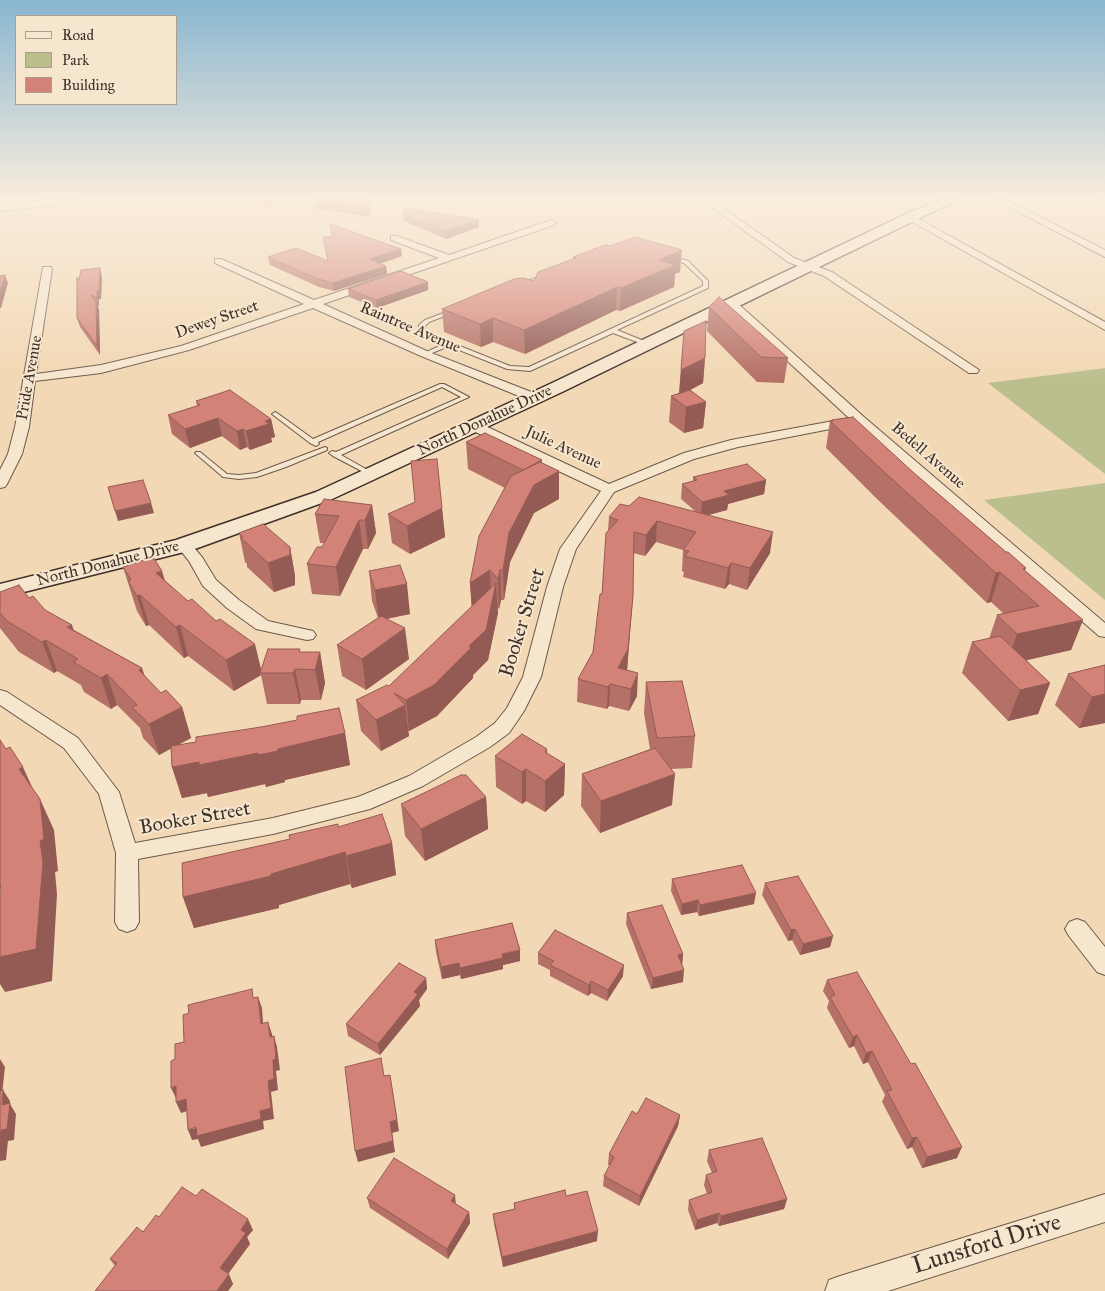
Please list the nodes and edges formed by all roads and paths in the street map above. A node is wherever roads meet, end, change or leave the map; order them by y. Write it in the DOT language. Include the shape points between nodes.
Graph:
graph roads {
  1 [pos="442,260"];
  2 [pos="587,260"];
  3 [pos="680,260"];
  4 [pos="792,260"];
  5 [pos="822,260"];
  6 [pos="987,260"];
  7 [pos="218,261"];
  8 [pos="810,266"];
  9 [pos="48,268"];
  10 [pos="731,303"];
  11 [pos="314,304"];
  12 [pos="1105,327"];
  13 [pos="614,331"];
  14 [pos="449,344"];
  15 [pos="648,344"];
  16 [pos="425,354"];
  17 [pos="973,370"];
  18 [pos="30,378"];
  19 [pos="535,398"];
  20 [pos="276,414"];
  21 [pos="860,420"];
  22 [pos="474,426"];
  23 [pos="312,442"];
  24 [pos="325,449"];
  25 [pos="198,453"];
  26 [pos="335,455"];
  27 [pos="371,474"];
  28 [pos="0,484"];
  29 [pos="609,489"];
  30 [pos="184,545"];
  31 [pos="0,591"];
  32 [pos="1105,632"];
  33 [pos="307,635"];
  34 [pos="0,696"];
  35 [pos="128,853"];
  36 [pos="127,922"];
  37 [pos="1077,929"];
  38 [pos="1105,965"];
  39 [pos="1105,1208"];
  40 [pos="840,1291"];
  1 -- 11 [label="street, Dewey Street"];
  2 -- 14 [label="lane" via="422,325 421,330 425,334"];
  3 -- 13 [label="lane" via="686,262 705,281 706,287"];
  4 -- 8 [label="street"];
  5 -- 8 [label="street, North Donahue Drive"];
  6 -- 12 [label="street"];
  7 -- 11 [label="street, Raintree Avenue"];
  8 -- 10 [label="street, North Donahue Drive"];
  8 -- 17 [label="street" via="828,274"];
  9 -- 18 [label="street, Pride Avenue"];
  10 -- 15 [label="street, North Donahue Drive"];
  10 -- 21 [label="street, Bedell Avenue"];
  11 -- 16 [label="street, Raintree Avenue"];
  11 -- 18 [label="street, Dewey Street" via="137,362"];
  13 -- 14 [label="lane" via="541,365 520,370"];
  13 -- 15 [label="lane"];
  14 -- 16 [label="lane"];
  15 -- 19 [label="street, North Donahue Drive"];
  16 -- 19 [label="street, Raintree Avenue"];
  18 -- 28 [label="street, Pride Avenue" via="15,454"];
  19 -- 22 [label="street, North Donahue Drive"];
  20 -- 23 [label="lane"];
  21 -- 29 [label="street" via="736,443 689,456"];
  21 -- 32 [label="street, Bedell Avenue"];
  22 -- 27 [label="street, North Donahue Drive"];
  22 -- 29 [label="street, Julie Avenue"];
  23 -- 24 [label="lane"];
  23 -- 26 [label="lane" via="442,385 466,397"];
  24 -- 25 [label="lane" via="257,475 239,477 225,476"];
  24 -- 26 [label="lane"];
  26 -- 27 [label="lane"];
  27 -- 30 [label="street, North Donahue Drive" via="323,496"];
  29 -- 35 [label="street, Booker Street" via="568,549 532,677 515,712 502,728 416,781 363,804 273,826"];
  30 -- 31 [label="street, North Donahue Drive"];
  30 -- 33 [label="street" via="209,583 233,604 262,625"];
  34 -- 35 [label="street" via="71,743 110,792"];
  35 -- 36 [label="street"];
  37 -- 38 [label="street"];
  39 -- 40 [label="street, Lunsford Drive"];
}
